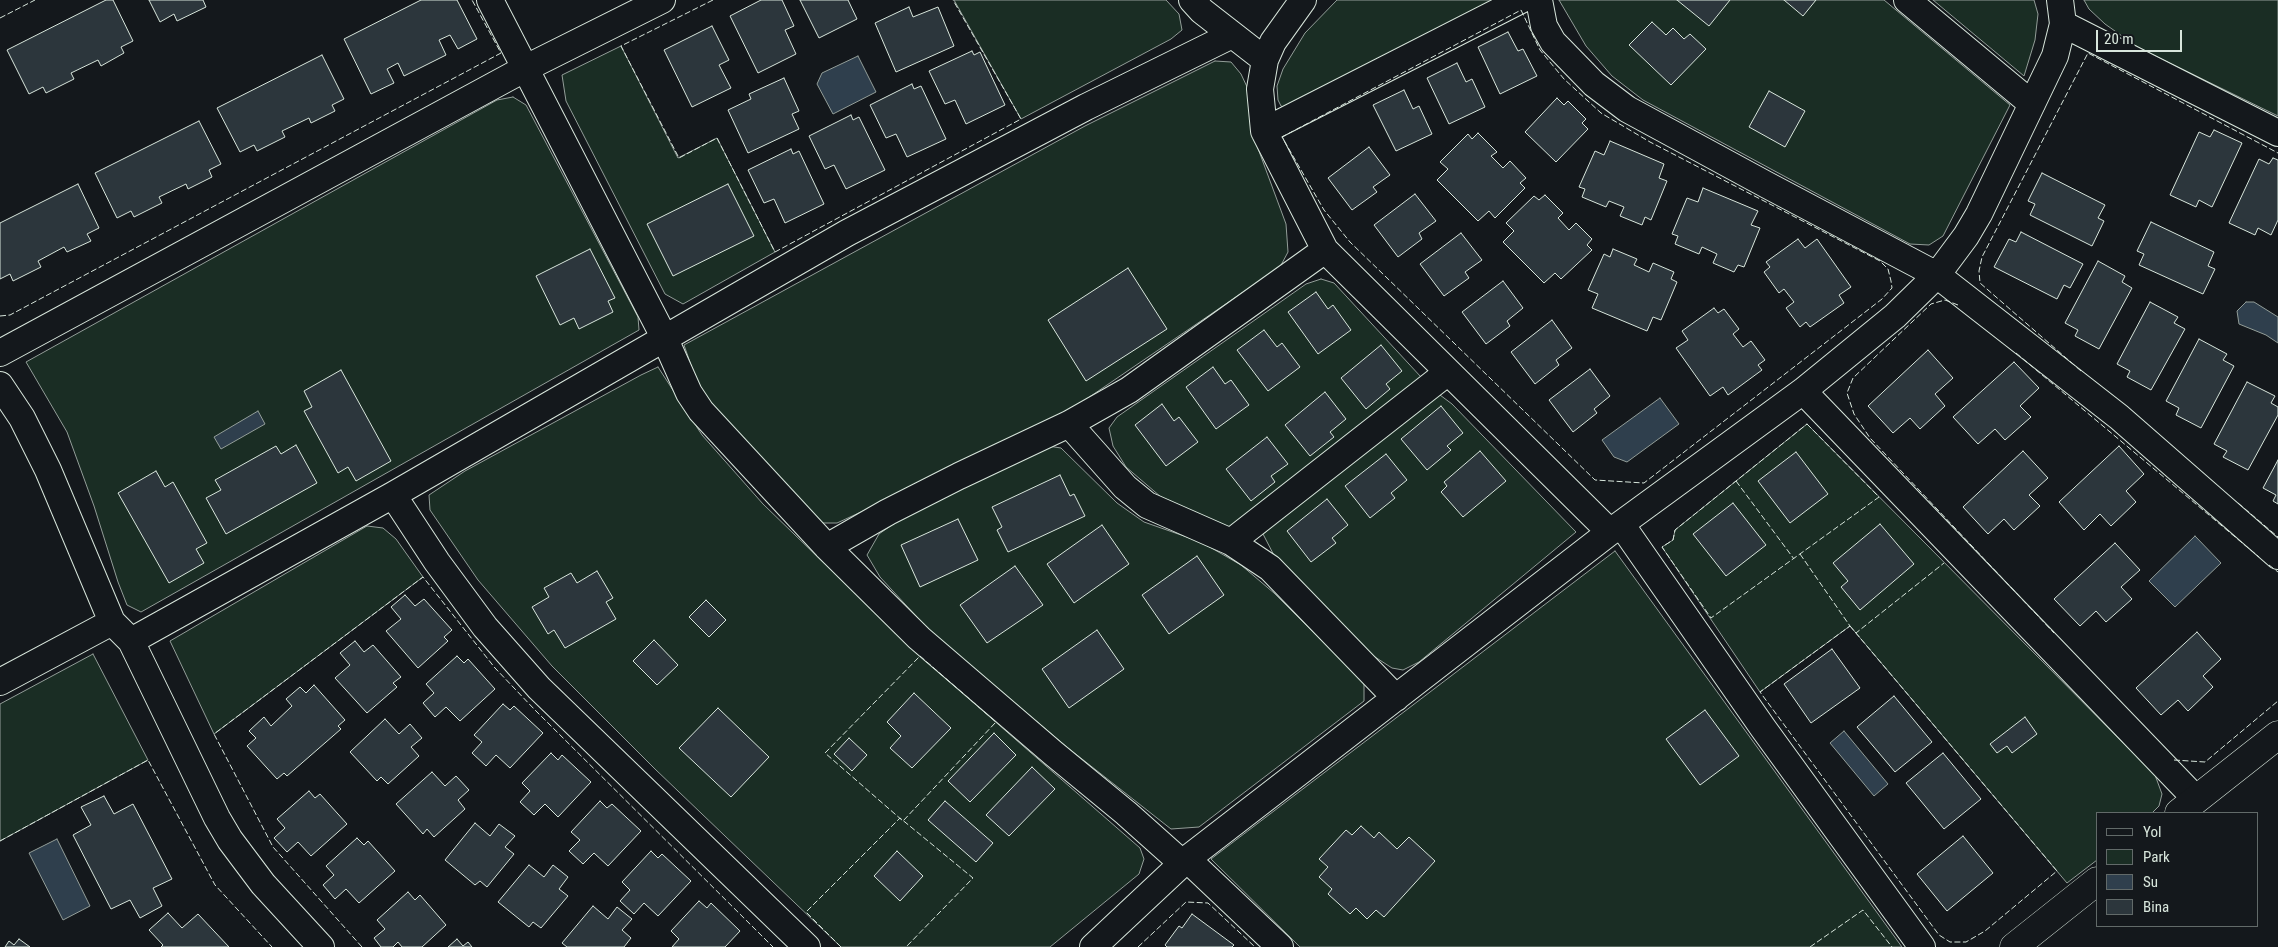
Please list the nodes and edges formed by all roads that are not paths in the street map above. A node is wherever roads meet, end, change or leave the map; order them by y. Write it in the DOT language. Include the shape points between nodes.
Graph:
graph roads {
  1 [pos="490,0"];
  2 [pos="662,0"];
  3 [pos="1192,0"];
  4 [pos="1303,0"];
  5 [pos="1521,0"];
  6 [pos="1539,0"];
  7 [pos="1907,0"];
  8 [pos="2061,12"];
  9 [pos="1232,35"];
  10 [pos="1265,60"];
  11 [pos="526,68"];
  12 [pos="2032,104"];
  13 [pos="1264,131"];
  14 [pos="2278,133"];
  15 [pos="1326,250"];
  16 [pos="1938,275"];
  17 [pos="664,337"];
  18 [pos="0,353"];
  19 [pos="1448,372"];
  20 [pos="0,385"];
  21 [pos="1802,391"];
  22 [pos="1069,424"];
  23 [pos="393,496"];
  24 [pos="1616,528"];
  25 [pos="1231,542"];
  26 [pos="826,547"];
  27 [pos="2278,556"];
  28 [pos="112,622"];
  29 [pos="131,641"];
  30 [pos="0,682"];
  31 [pos="1396,698"];
  32 [pos="2278,736"];
  33 [pos="2187,806"];
  34 [pos="1185,861"];
  35 [pos="2096,882"];
  36 [pos="321,947"];
  37 [pos="807,947"];
  38 [pos="1092,947"];
  39 [pos="1280,947"];
  40 [pos="1922,947"];
  41 [pos="2014,947"];
  1 -- 11 [label="street"];
  2 -- 11 [label="street"];
  3 -- 9 [label="street"];
  4 -- 10 [label="street" via="1273,42"];
  5 -- 13 [label="street"];
  6 -- 16 [label="street" via="1544,26 1553,42 1594,84 1627,109"];
  7 -- 12 [label="street"];
  8 -- 12 [label="street" via="2055,56"];
  8 -- 14 [label="street"];
  9 -- 10 [label="street"];
  9 -- 17 [label="street" via="1086,107 847,233"];
  10 -- 13 [label="street" via="1260,89"];
  11 -- 17 [label="street"];
  11 -- 18 [label="street"];
  12 -- 16 [label="street" via="1979,214"];
  13 -- 15 [label="street"];
  15 -- 19 [label="street"];
  15 -- 22 [label="street" via="1168,363"];
  16 -- 21 [label="street" via="1895,316"];
  16 -- 27 [label="street" via="2119,417"];
  17 -- 23 [label="street"];
  17 -- 26 [label="street" via="686,387 701,411"];
  19 -- 24 [label="street"];
  19 -- 25 [label="street"];
  20 -- 28 [label="street" via="22,418 48,470"];
  21 -- 24 [label="street"];
  21 -- 33 [label="street"];
  22 -- 25 [label="street" via="1135,497"];
  22 -- 26 [label="street" via="959,476"];
  23 -- 29 [label="street"];
  23 -- 37 [label="street" via="485,627 539,688"];
  24 -- 31 [label="street"];
  24 -- 40 [label="street"];
  25 -- 31 [label="street" via="1270,568"];
  26 -- 34 [label="street" via="919,638 1052,753"];
  28 -- 29 [label="street"];
  28 -- 30 [label="street"];
  29 -- 36 [label="street" via="230,840 263,884"];
  31 -- 34 [label="street"];
  32 -- 33 [label="street"];
  34 -- 38 [label="street"];
  34 -- 39 [label="street"];
  35 -- 41 [label="street"];
}
